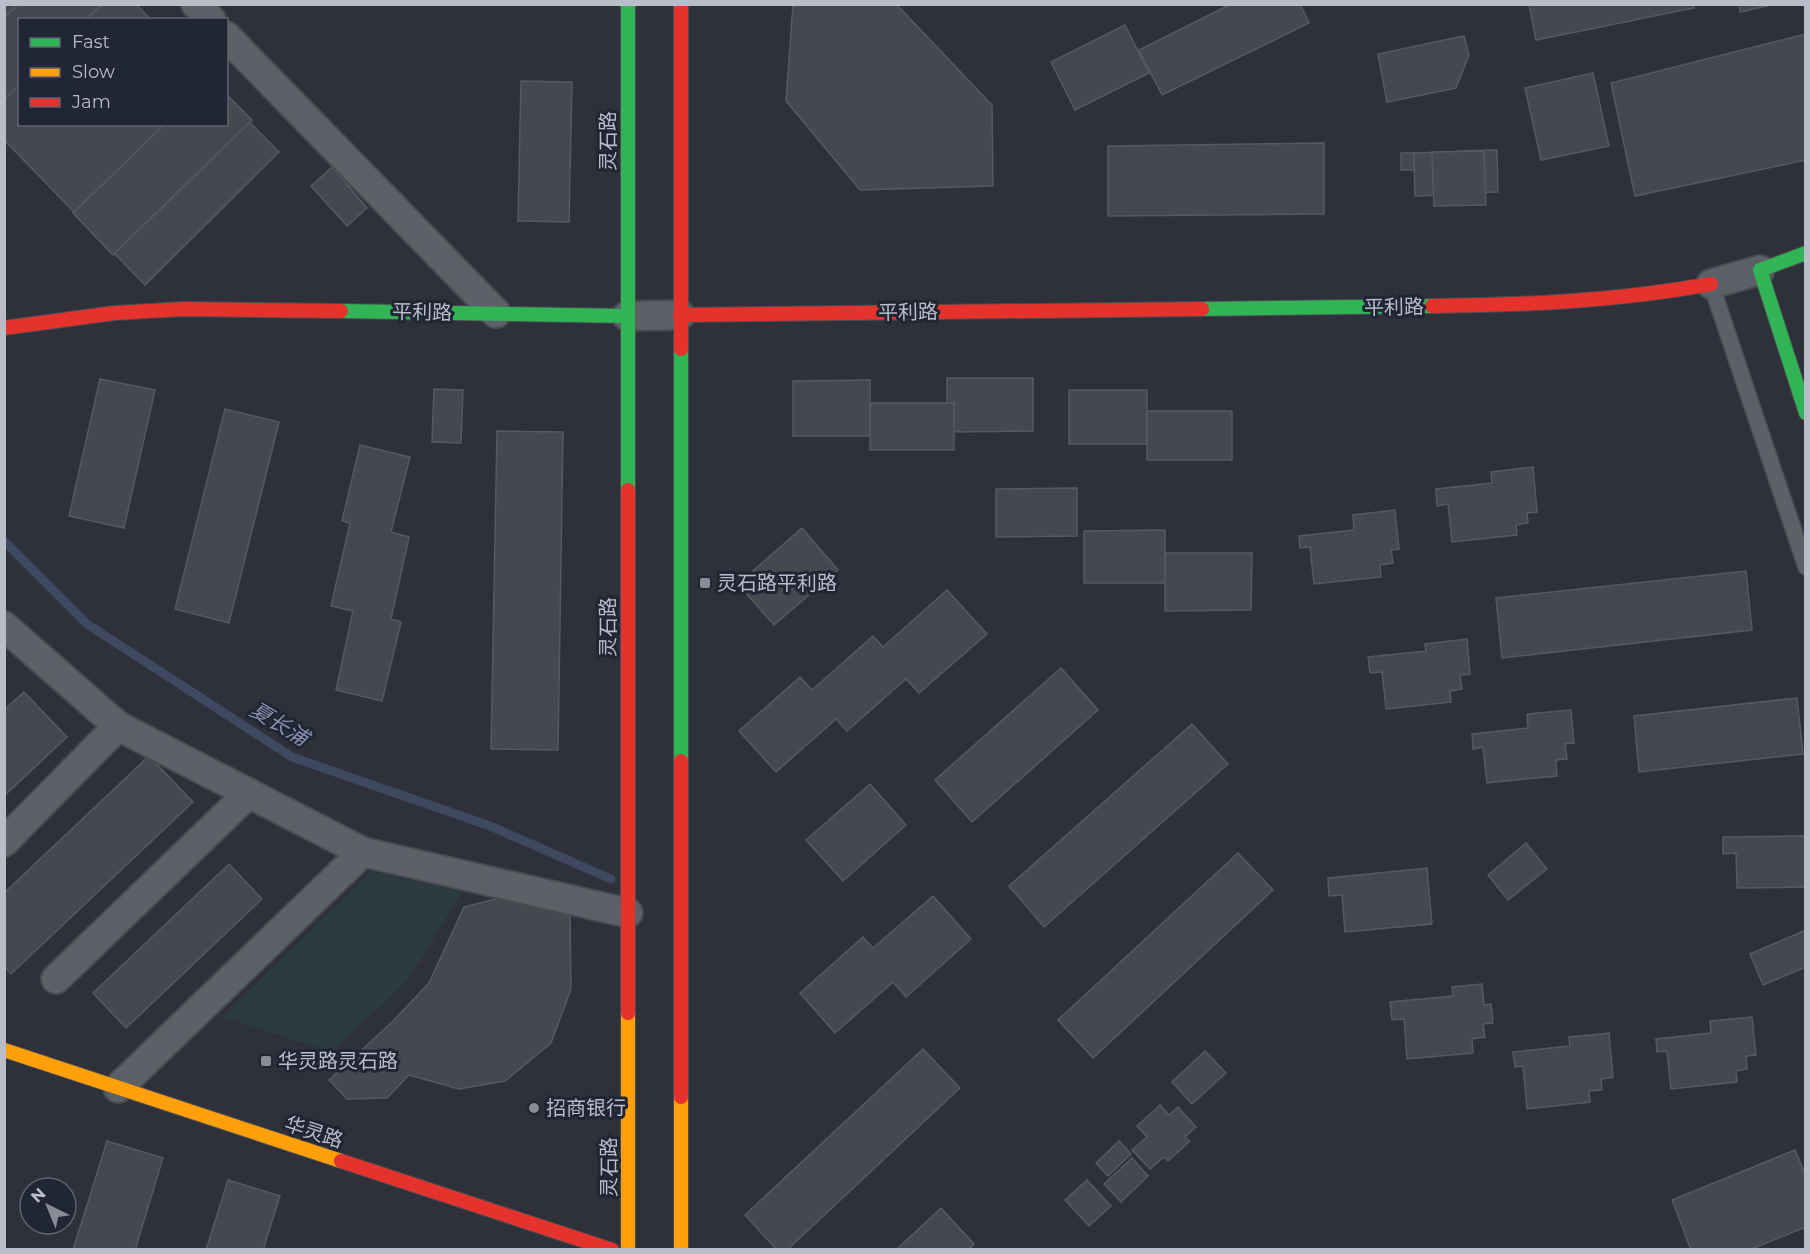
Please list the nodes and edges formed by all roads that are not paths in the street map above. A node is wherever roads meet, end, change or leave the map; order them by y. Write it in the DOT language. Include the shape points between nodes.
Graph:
graph roads {
  1 [pos="196,4"];
  2 [pos="628,4"];
  3 [pos="681,4"];
  4 [pos="209,18"];
  5 [pos="228,38"];
  6 [pos="1806,253"];
  7 [pos="1760,270"];
  8 [pos="1712,284"];
  9 [pos="496,314"];
  10 [pos="680,315"];
  11 [pos="627,316"];
  12 [pos="4,328"];
  13 [pos="1806,413"];
  14 [pos="1806,567"];
  15 [pos="11,642"];
  16 [pos="118,726"];
  17 [pos="249,793"];
  18 [pos="4,842"];
  19 [pos="363,852"];
  20 [pos="628,913"];
  21 [pos="56,979"];
  22 [pos="4,1050"];
  23 [pos="118,1088"];
  24 [pos="612,1250"];
  25 [pos="628,1250"];
  26 [pos="681,1250"];
  1 -- 4 [label="street"];
  2 -- 11 [label="main road, 灵石路"];
  3 -- 10 [label="main road"];
  5 -- 9 [label="street"];
  6 -- 7 [label="main road, 平利路"];
  7 -- 8 [label="street, 平利路"];
  7 -- 13 [label="main road"];
  8 -- 10 [label="main road, 平利路" via="1605,301 1528,305"];
  8 -- 14 [label="lane"];
  9 -- 11 [label="main road, 平利路"];
  9 -- 12 [label="main road, 平利路" via="184,309 114,313"];
  10 -- 11 [label="street, 平利路"];
  10 -- 26 [label="main road"];
  11 -- 20 [label="main road, 灵石路"];
  15 -- 16 [label="street"];
  16 -- 17 [label="street"];
  16 -- 18 [label="street"];
  17 -- 19 [label="street"];
  17 -- 21 [label="street"];
  19 -- 20 [label="street"];
  19 -- 23 [label="street"];
  20 -- 25 [label="main road, 灵石路"];
  22 -- 23 [label="main road, 华灵路"];
  23 -- 24 [label="main road, 华灵路"];
}
